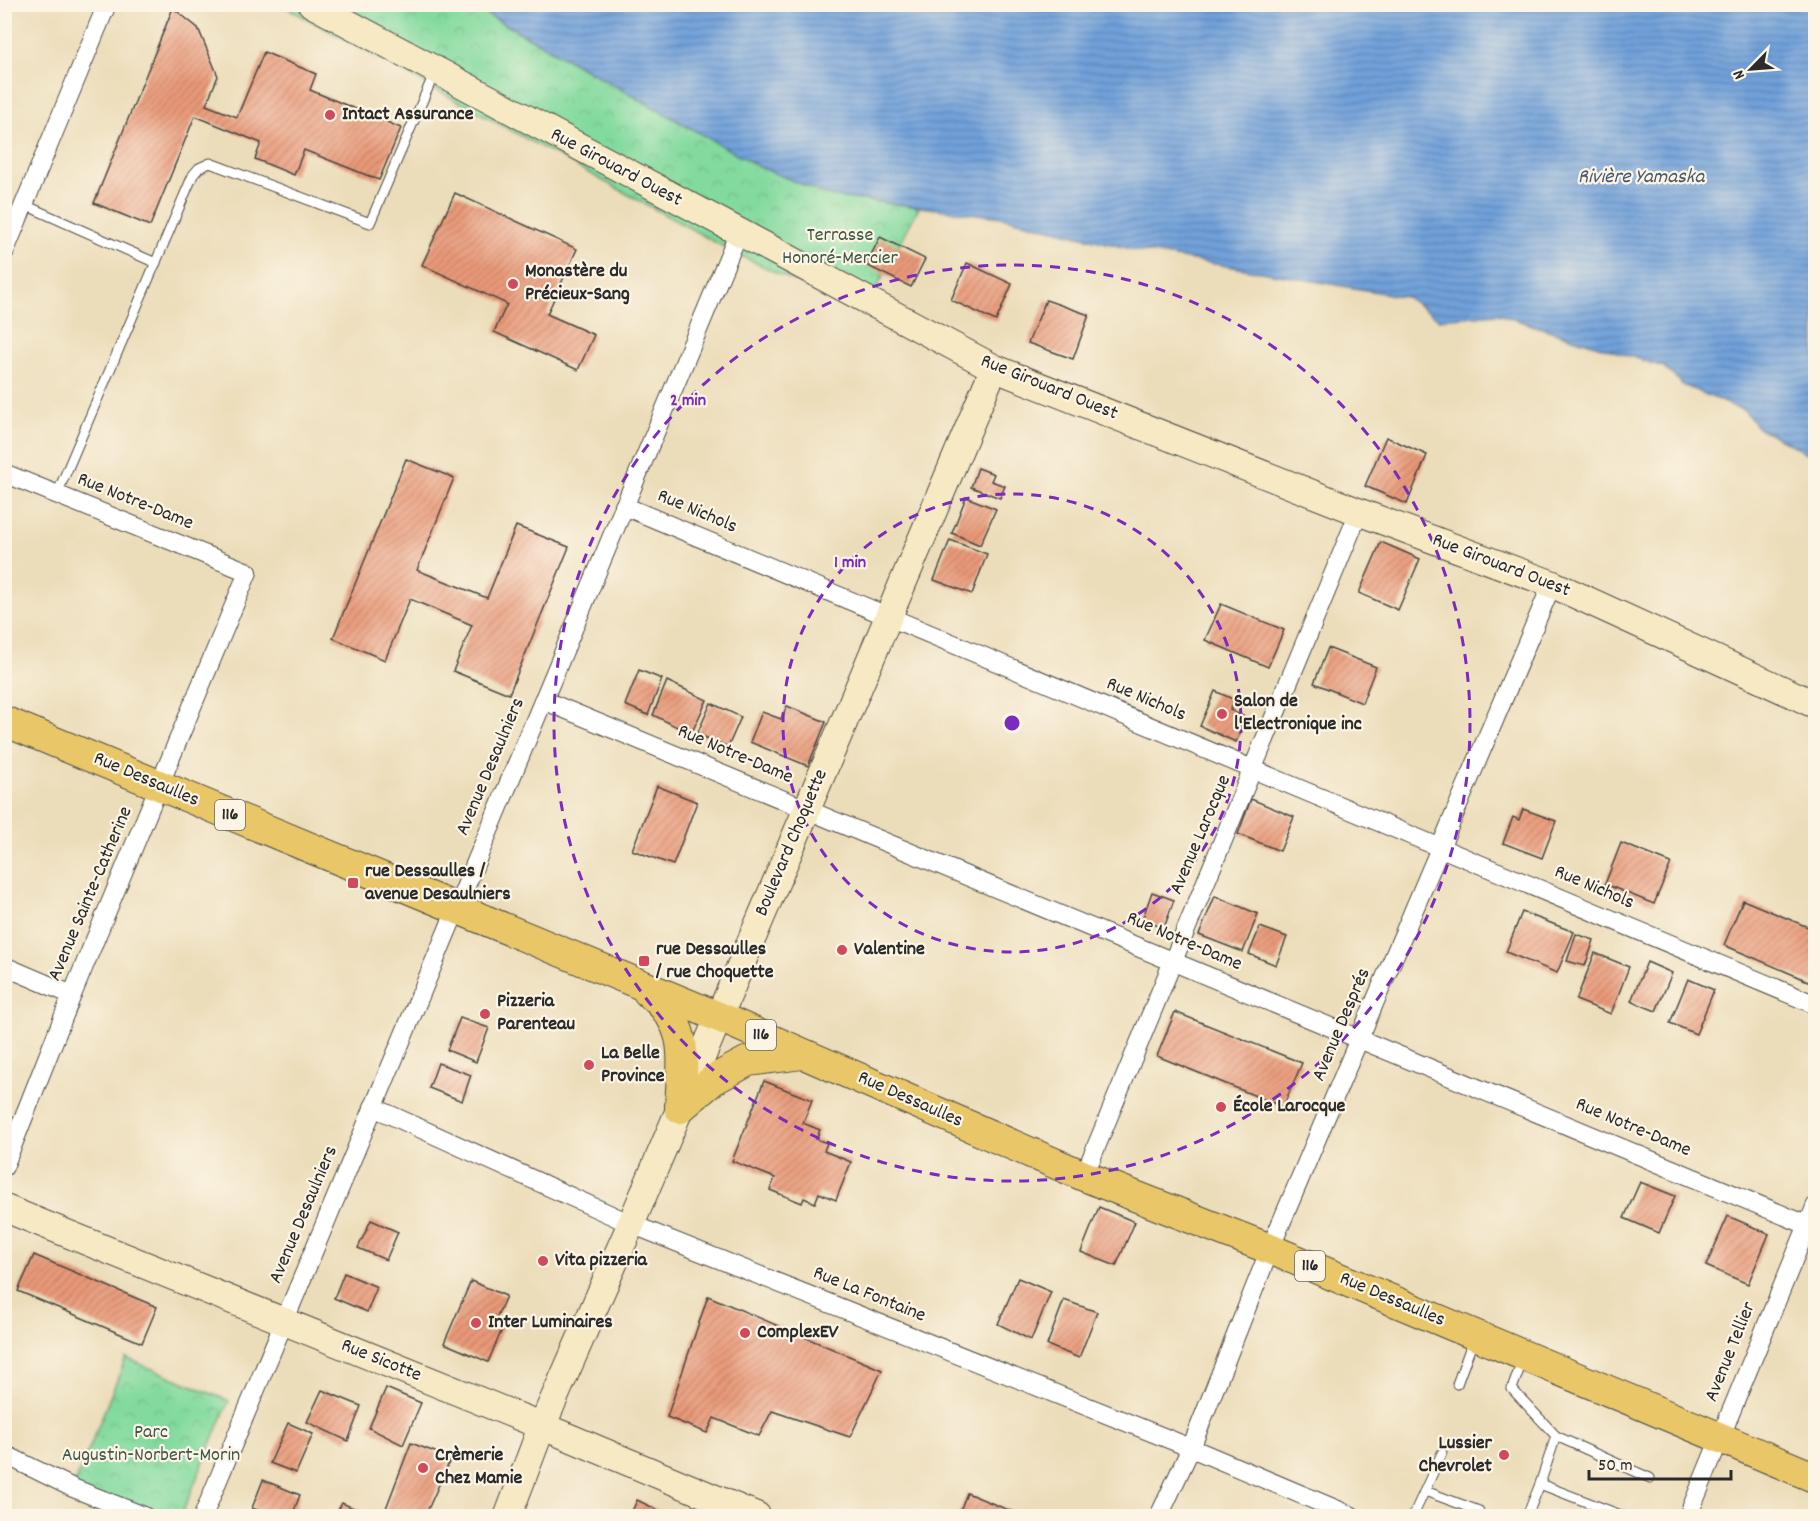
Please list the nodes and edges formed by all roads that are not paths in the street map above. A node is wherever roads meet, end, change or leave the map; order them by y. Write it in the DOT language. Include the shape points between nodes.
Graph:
graph roads {
  1 [pos="107,4"];
  2 [pos="312,4"];
  3 [pos="436,71"];
  4 [pos="25,205"];
  5 [pos="738,234"];
  6 [pos="4,253"];
  7 [pos="156,263"];
  8 [pos="994,368"];
  9 [pos="4,473"];
  10 [pos="57,494"];
  11 [pos="624,506"];
  12 [pos="1359,512"];
  13 [pos="248,572"];
  14 [pos="1552,584"];
  15 [pos="888,616"];
  16 [pos="543,700"];
  17 [pos="1815,705"];
  18 [pos="4,721"];
  19 [pos="1252,769"];
  20 [pos="161,786"];
  21 [pos="807,809"];
  22 [pos="1441,848"];
  23 [pos="456,908"];
  24 [pos="1173,961"];
  25 [pos="4,966"];
  26 [pos="636,983"];
  27 [pos="72,995"];
  28 [pos="1815,1005"];
  29 [pos="719,1017"];
  30 [pos="1360,1039"];
  31 [pos="804,1054"];
  32 [pos="374,1107"];
  33 [pos="680,1108"];
  34 [pos="4,1167"];
  35 [pos="1084,1176"];
  36 [pos="1815,1205"];
  37 [pos="4,1208"];
  38 [pos="631,1224"];
  39 [pos="1807,1225"];
  40 [pos="1270,1249"];
  41 [pos="284,1322"];
  42 [pos="1475,1336"];
  43 [pos="1524,1357"];
  44 [pos="1457,1384"];
  45 [pos="542,1426"];
  46 [pos="1556,1436"];
  47 [pos="1720,1440"];
  48 [pos="1191,1448"];
  49 [pos="1442,1453"];
  50 [pos="4,1454"];
  51 [pos="1650,1478"];
  52 [pos="1815,1478"];
  53 [pos="1540,1484"];
  54 [pos="1425,1491"];
  55 [pos="1479,1511"];
  56 [pos="144,1516"];
  57 [pos="203,1516"];
  58 [pos="508,1516"];
  59 [pos="757,1516"];
  60 [pos="1159,1516"];
  61 [pos="1352,1516"];
  62 [pos="1413,1516"];
  63 [pos="1527,1516"];
  64 [pos="1623,1516"];
  65 [pos="1688,1516"];
  1 -- 4 [label="street"];
  2 -- 3 [label="street, Rue Girouard Ouest"];
  3 -- 5 [label="street, Rue Girouard Ouest"];
  3 -- 7 [label="lane" via="370,224 210,163 193,175"];
  4 -- 6 [label="street"];
  4 -- 7 [label="lane"];
  5 -- 8 [label="street, Rue Girouard Ouest"];
  5 -- 11 [label="street, Avenue Desaulniers"];
  7 -- 10 [label="lane"];
  8 -- 12 [label="street, Rue Girouard Ouest"];
  8 -- 15 [label="street, Boulevard Choquette"];
  9 -- 10 [label="street, Rue Notre-Dame"];
  10 -- 13 [label="street, Rue Notre-Dame"];
  11 -- 15 [label="street, Rue Nichols"];
  11 -- 16 [label="street, Avenue Desaulniers"];
  12 -- 14 [label="street, Rue Girouard Ouest"];
  12 -- 19 [label="street, Avenue Larocque"];
  13 -- 20 [label="street, Avenue Sainte-Catherine"];
  14 -- 17 [label="street, Rue Girouard Ouest"];
  14 -- 22 [label="street, Avenue Després"];
  15 -- 19 [label="street, Rue Nichols"];
  15 -- 21 [label="street, Boulevard Choquette"];
  16 -- 21 [label="street, Rue Notre-Dame"];
  16 -- 23 [label="street, Avenue Desaulniers"];
  18 -- 20 [label="main road, Rue Dessaulles / 116"];
  19 -- 22 [label="street, Rue Nichols"];
  19 -- 24 [label="street, Avenue Larocque"];
  20 -- 23 [label="main road, Rue Dessaulles / 116"];
  20 -- 27 [label="street, Avenue Sainte-Catherine"];
  21 -- 24 [label="street, Rue Notre-Dame"];
  21 -- 29 [label="street, Boulevard Choquette"];
  22 -- 28 [label="street, Rue Nichols"];
  22 -- 30 [label="street, Avenue Després"];
  23 -- 26 [label="main road, Rue Dessaulles / 116"];
  23 -- 32 [label="street, Avenue Desaulniers"];
  24 -- 30 [label="street, Rue Notre-Dame"];
  24 -- 35 [label="street, Avenue Larocque"];
  25 -- 27 [label="street"];
  26 -- 29 [label="main road, Rue Dessaulles / 116"];
  26 -- 33 [label="main road" via="658,999 680,1030"];
  27 -- 34 [label="street, Avenue Sainte-Catherine"];
  29 -- 31 [label="main road, Rue Dessaulles / 116"];
  29 -- 33 [label="street, Boulevard Choquette"];
  30 -- 39 [label="street, Rue Notre-Dame"];
  30 -- 40 [label="street, Avenue Després"];
  31 -- 33 [label="main road" via="748,1061 713,1080"];
  31 -- 35 [label="main road, Rue Dessaulles / 116"];
  32 -- 38 [label="street, Rue La Fontaine"];
  32 -- 41 [label="street, Avenue Desaulniers"];
  33 -- 38 [label="street, Boulevard Choquette"];
  35 -- 40 [label="main road, Rue Dessaulles / 116"];
  36 -- 39 [label="street, Avenue Tellier"];
  37 -- 41 [label="street, Rue Sicotte"];
  38 -- 45 [label="street, Boulevard Choquette"];
  38 -- 48 [label="street, Rue La Fontaine"];
  39 -- 47 [label="street, Avenue Tellier"];
  40 -- 42 [label="main road, Rue Dessaulles / 116"];
  40 -- 48 [label="street, Avenue Després"];
  41 -- 45 [label="street, Rue Sicotte"];
  41 -- 57 [label="street, Avenue Desaulniers"];
  42 -- 43 [label="main road, Rue Dessaulles / 116"];
  42 -- 44 [label="lane"];
  43 -- 46 [label="lane" via="1512,1389"];
  43 -- 47 [label="main road, Rue Dessaulles / 116"];
  45 -- 58 [label="street, Boulevard Choquette"];
  45 -- 59 [label="street, Rue Sicotte"];
  46 -- 51 [label="lane"];
  46 -- 53 [label="lane"];
  47 -- 52 [label="main road, Rue Dessaulles / 116"];
  47 -- 65 [label="street, Avenue Tellier"];
  48 -- 60 [label="street, Avenue Després"];
  48 -- 61 [label="street, Rue La Fontaine"];
  49 -- 54 [label="lane"];
  50 -- 56 [label="street" via="73,1488"];
  53 -- 63 [label="lane"];
  53 -- 64 [label="lane"];
  54 -- 55 [label="lane"];
  54 -- 62 [label="lane"];
}
